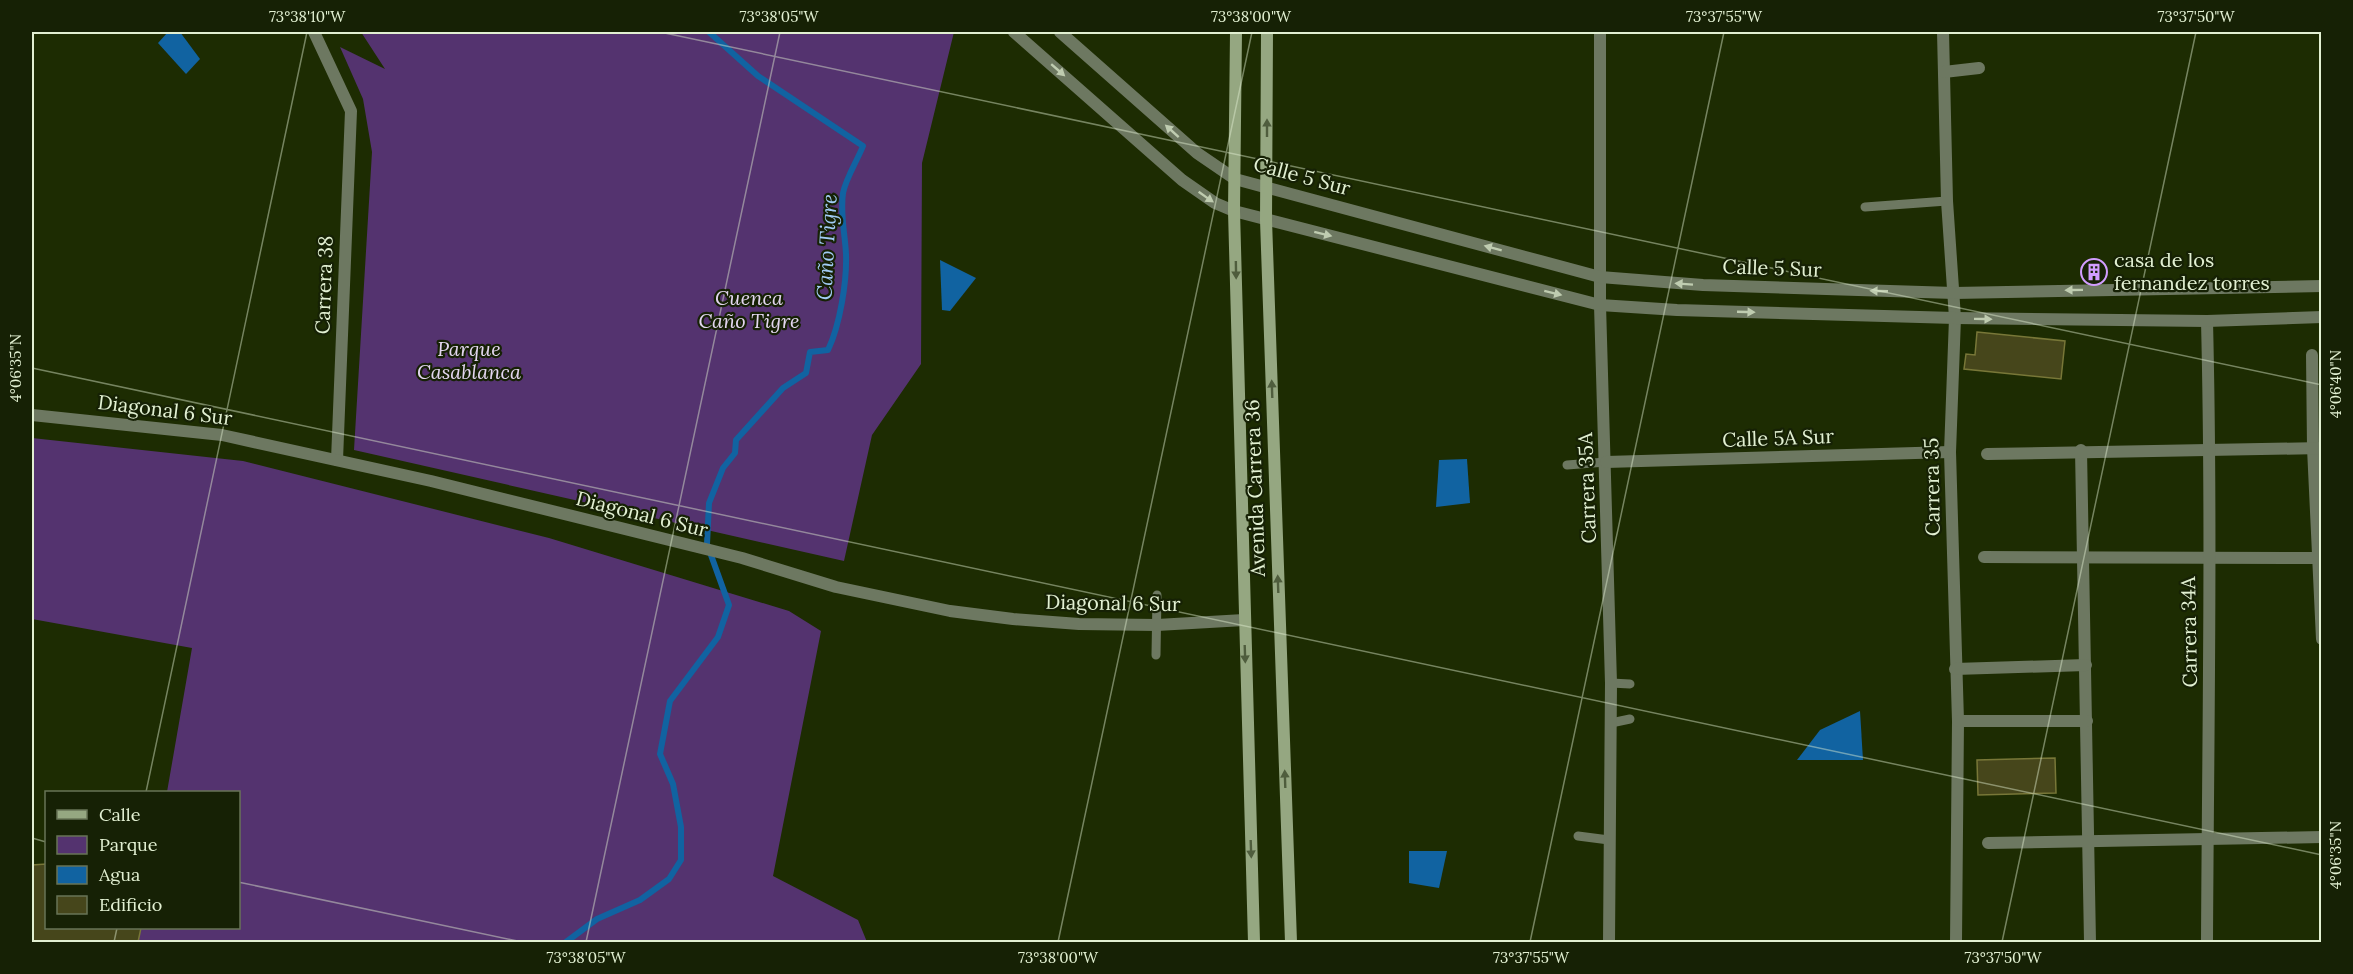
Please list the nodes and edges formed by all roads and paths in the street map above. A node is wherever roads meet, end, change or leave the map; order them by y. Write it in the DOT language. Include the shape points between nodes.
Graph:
graph roads {
  1 [pos="314,32"];
  2 [pos="1014,32"];
  3 [pos="1060,32"];
  4 [pos="1236,32"];
  5 [pos="1267,32"];
  6 [pos="1600,32"];
  7 [pos="1943,32"];
  8 [pos="1979,68"];
  9 [pos="1944,72"];
  10 [pos="1236,179"];
  11 [pos="1267,186"];
  12 [pos="1947,201"];
  13 [pos="1865,207"];
  14 [pos="1234,212"];
  15 [pos="1266,220"];
  16 [pos="1600,277"];
  17 [pos="2322,286"];
  18 [pos="1954,293"];
  19 [pos="1600,305"];
  20 [pos="2322,317"];
  21 [pos="1955,318"];
  22 [pos="2207,321"];
  23 [pos="2312,355"];
  24 [pos="32,416"];
  25 [pos="2210,448"];
  26 [pos="2317,448"];
  27 [pos="2081,450"];
  28 [pos="1950,452"];
  29 [pos="1987,454"];
  30 [pos="337,460"];
  31 [pos="1606,462"];
  32 [pos="1567,465"];
  33 [pos="1984,557"];
  34 [pos="2085,558"];
  35 [pos="2319,558"];
  36 [pos="2207,559"];
  37 [pos="1157,595"];
  38 [pos="1244,620"];
  39 [pos="1157,625"];
  40 [pos="2322,639"];
  41 [pos="1156,655"];
  42 [pos="2086,665"];
  43 [pos="1955,669"];
  44 [pos="1611,683"];
  45 [pos="1630,684"];
  46 [pos="1630,720"];
  47 [pos="1958,721"];
  48 [pos="2087,721"];
  49 [pos="1611,723"];
  50 [pos="1578,836"];
  51 [pos="2322,837"];
  52 [pos="2207,838"];
  53 [pos="1609,840"];
  54 [pos="2088,842"];
  55 [pos="1988,843"];
  56 [pos="1254,942"];
  57 [pos="1291,942"];
  58 [pos="1609,942"];
  59 [pos="1956,942"];
  60 [pos="2090,942"];
  61 [pos="2207,942"];
  1 -- 30 [label="street, Carrera 38" via="351,111"];
  2 -- 14 [label="street, one-way" via="1182,180"];
  10 -- 3 [label="street, one-way" via="1197,153"];
  4 -- 10 [label="main road, Avenida Carrera 36"];
  11 -- 5 [label="main road, Avenida Carrera 36, one-way"];
  6 -- 16 [label="street, Carrera 35A"];
  7 -- 9 [label="street, Carrera 35"];
  8 -- 9 [label="street"];
  9 -- 12 [label="street, Carrera 35"];
  10 -- 11 [label="street, Calle 5 Sur"];
  10 -- 14 [label="main road, Avenida Carrera 36"];
  11 -- 15 [label="main road, Avenida Carrera 36"];
  16 -- 11 [label="street, Calle 5 Sur, one-way"];
  12 -- 13 [label="lane"];
  12 -- 18 [label="street, Carrera 35"];
  14 -- 15 [label="street"];
  14 -- 38 [label="main road, Avenida Carrera 36, one-way"];
  15 -- 19 [label="street, one-way"];
  57 -- 15 [label="main road, Avenida Carrera 36, one-way"];
  18 -- 16 [label="street, Calle 5 Sur, one-way" via="1703,285"];
  16 -- 19 [label="street, Carrera 35A"];
  17 -- 18 [label="street, Calle 5 Sur, one-way"];
  18 -- 21 [label="street, Carrera 35"];
  19 -- 21 [label="street, one-way"];
  19 -- 31 [label="street, Carrera 35A"];
  20 -- 22 [label="street"];
  21 -- 22 [label="street, one-way"];
  21 -- 28 [label="street, Carrera 35"];
  22 -- 25 [label="street, Carrera 34A"];
  23 -- 26 [label="street"];
  24 -- 30 [label="street, Diagonal 6 Sur" via="222,435"];
  25 -- 26 [label="street"];
  25 -- 27 [label="street"];
  25 -- 36 [label="street, Carrera 34A"];
  26 -- 35 [label="street"];
  27 -- 29 [label="street"];
  27 -- 34 [label="street"];
  28 -- 31 [label="street, Calle 5A Sur"];
  28 -- 43 [label="street, Carrera 35"];
  30 -- 39 [label="street, Diagonal 6 Sur" via="742,558 836,587 950,611 1068,623"];
  31 -- 32 [label="lane"];
  31 -- 44 [label="street, Carrera 35A"];
  33 -- 34 [label="street"];
  34 -- 36 [label="street"];
  34 -- 42 [label="street"];
  35 -- 36 [label="street"];
  35 -- 40 [label="street"];
  36 -- 52 [label="street, Carrera 34A"];
  37 -- 39 [label="lane"];
  38 -- 39 [label="street, Diagonal 6 Sur"];
  38 -- 56 [label="main road, Avenida Carrera 36, one-way"];
  39 -- 41 [label="lane"];
  42 -- 43 [label="street"];
  42 -- 48 [label="street"];
  43 -- 47 [label="street, Carrera 35"];
  44 -- 45 [label="lane"];
  44 -- 49 [label="street, Carrera 35A"];
  46 -- 49 [label="lane"];
  47 -- 48 [label="street"];
  47 -- 59 [label="street, Carrera 35"];
  48 -- 54 [label="street"];
  49 -- 53 [label="street, Carrera 35A"];
  50 -- 53 [label="lane"];
  51 -- 52 [label="street"];
  52 -- 54 [label="street"];
  52 -- 61 [label="street, Carrera 34A"];
  53 -- 58 [label="street, Carrera 35A"];
  54 -- 55 [label="street"];
  54 -- 60 [label="street"];
}
